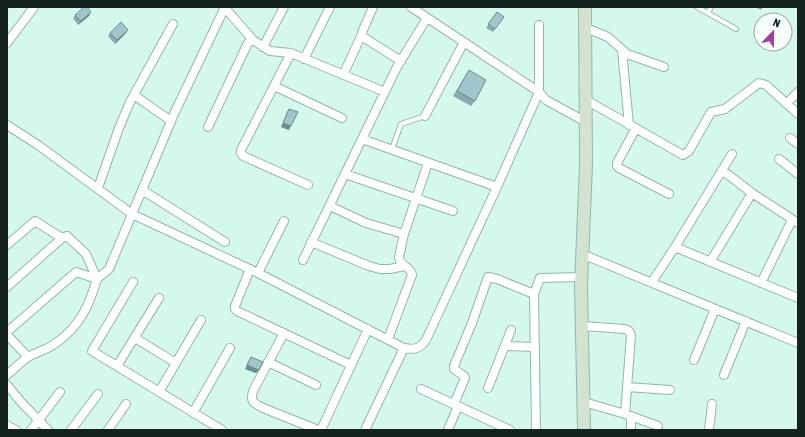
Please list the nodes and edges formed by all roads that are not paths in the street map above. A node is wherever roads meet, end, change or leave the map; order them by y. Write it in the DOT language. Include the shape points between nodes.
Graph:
graph roads {
  1 [pos="34,7"];
  2 [pos="284,7"];
  3 [pos="330,7"];
  4 [pos="373,7"];
  5 [pos="411,7"];
  6 [pos="585,7"];
  7 [pos="697,7"];
  8 [pos="711,7"];
  9 [pos="225,8"];
  10 [pos="708,13"];
  11 [pos="427,18"];
  12 [pos="173,24"];
  13 [pos="539,25"];
  14 [pos="586,28"];
  15 [pos="736,29"];
  16 [pos="362,34"];
  17 [pos="253,40"];
  18 [pos="464,42"];
  19 [pos="7,43"];
  20 [pos="263,48"];
  21 [pos="622,50"];
  22 [pos="291,53"];
  23 [pos="304,59"];
  24 [pos="401,61"];
  25 [pos="664,67"];
  26 [pos="343,75"];
  27 [pos="274,86"];
  28 [pos="385,92"];
  29 [pos="539,92"];
  30 [pos="798,92"];
  31 [pos="134,95"];
  32 [pos="586,100"];
  33 [pos="787,103"];
  34 [pos="798,114"];
  35 [pos="425,116"];
  36 [pos="342,118"];
  37 [pos="171,121"];
  38 [pos="586,122"];
  39 [pos="7,125"];
  40 [pos="632,126"];
  41 [pos="208,127"];
  42 [pos="790,138"];
  43 [pos="362,139"];
  44 [pos="798,144"];
  45 [pos="392,149"];
  46 [pos="732,154"];
  47 [pos="779,159"];
  48 [pos="428,163"];
  49 [pos="722,170"];
  50 [pos="345,174"];
  51 [pos="798,174"];
  52 [pos="308,185"];
  53 [pos="497,187"];
  54 [pos="98,188"];
  55 [pos="142,190"];
  56 [pos="669,194"];
  57 [pos="752,194"];
  58 [pos="416,198"];
  59 [pos="330,206"];
  60 [pos="453,211"];
  61 [pos="132,214"];
  62 [pos="795,221"];
  63 [pos="284,222"];
  64 [pos="404,234"];
  65 [pos="62,238"];
  66 [pos="225,242"];
  67 [pos="311,242"];
  68 [pos="7,245"];
  69 [pos="675,247"];
  70 [pos="582,254"];
  71 [pos="303,260"];
  72 [pos="710,262"];
  73 [pos="404,266"];
  74 [pos="250,269"];
  75 [pos="258,273"];
  76 [pos="582,277"];
  77 [pos="97,279"];
  78 [pos="133,282"];
  79 [pos="652,282"];
  80 [pos="761,283"];
  81 [pos="7,287"];
  82 [pos="534,294"];
  83 [pos="797,296"];
  84 [pos="159,298"];
  85 [pos="716,308"];
  86 [pos="201,320"];
  87 [pos="746,321"];
  88 [pos="582,326"];
  89 [pos="368,329"];
  90 [pos="512,330"];
  91 [pos="7,332"];
  92 [pos="284,333"];
  93 [pos="7,336"];
  94 [pos="135,338"];
  95 [pos="388,340"];
  96 [pos="798,342"];
  97 [pos="505,346"];
  98 [pos="535,347"];
  99 [pos="230,348"];
  100 [pos="404,348"];
  101 [pos="28,357"];
  102 [pos="694,360"];
  103 [pos="268,362"];
  104 [pos="176,363"];
  105 [pos="351,365"];
  106 [pos="117,366"];
  107 [pos="7,375"];
  108 [pos="724,375"];
  109 [pos="7,385"];
  110 [pos="316,385"];
  111 [pos="627,387"];
  112 [pos="488,388"];
  113 [pos="421,389"];
  114 [pos="670,390"];
  115 [pos="60,392"];
  116 [pos="159,392"];
  117 [pos="98,394"];
  118 [pos="584,402"];
  119 [pos="126,404"];
  120 [pos="712,404"];
  121 [pos="456,405"];
  122 [pos="193,413"];
  123 [pos="628,415"];
  124 [pos="39,420"];
  125 [pos="7,425"];
  126 [pos="658,426"];
  127 [pos="217,429"];
  128 [pos="16,430"];
  129 [pos="31,430"];
  130 [pos="48,430"];
  131 [pos="71,430"];
  132 [pos="108,430"];
  133 [pos="318,430"];
  134 [pos="321,430"];
  135 [pos="365,430"];
  136 [pos="448,430"];
  137 [pos="510,430"];
  138 [pos="536,430"];
  139 [pos="584,430"];
  140 [pos="631,430"];
  141 [pos="709,430"];
  1 -- 19 [label="street"];
  2 -- 20 [label="street"];
  3 -- 23 [label="street"];
  4 -- 16 [label="street"];
  5 -- 11 [label="street"];
  6 -- 14 [label="street"];
  7 -- 10 [label="lane"];
  8 -- 10 [label="lane"];
  9 -- 17 [label="street"];
  9 -- 37 [label="street"];
  10 -- 15 [label="lane"];
  11 -- 18 [label="street"];
  11 -- 24 [label="street"];
  12 -- 31 [label="street"];
  13 -- 29 [label="street"];
  14 -- 21 [label="street" via="608,37"];
  14 -- 32 [label="street"];
  16 -- 24 [label="street"];
  16 -- 26 [label="street"];
  17 -- 20 [label="street"];
  17 -- 41 [label="street" via="247,45"];
  18 -- 29 [label="street"];
  18 -- 35 [label="street"];
  20 -- 22 [label="street"];
  21 -- 25 [label="street"];
  21 -- 40 [label="street"];
  22 -- 23 [label="street"];
  22 -- 27 [label="street"];
  23 -- 26 [label="street"];
  24 -- 28 [label="street"];
  26 -- 28 [label="street"];
  27 -- 36 [label="street"];
  27 -- 52 [label="street" via="241,153"];
  28 -- 43 [label="street"];
  29 -- 38 [label="street" via="546,100"];
  29 -- 53 [label="street"];
  30 -- 33 [label="street"];
  31 -- 37 [label="street"];
  31 -- 54 [label="street" via="119,128"];
  32 -- 38 [label="street"];
  32 -- 40 [label="street"];
  33 -- 34 [label="street"];
  33 -- 40 [label="street" via="766,85 759,84 725,109 711,112 689,151 683,155"];
  35 -- 45 [label="lane" via="402,124"];
  37 -- 55 [label="street"];
  38 -- 70 [label="street"];
  39 -- 54 [label="street"];
  40 -- 56 [label="street" via="617,166"];
  42 -- 44 [label="street"];
  43 -- 45 [label="street"];
  43 -- 50 [label="street"];
  45 -- 48 [label="street"];
  46 -- 49 [label="street"];
  47 -- 51 [label="street"];
  48 -- 53 [label="street"];
  48 -- 58 [label="street"];
  49 -- 57 [label="street"];
  49 -- 69 [label="street"];
  50 -- 58 [label="street"];
  50 -- 59 [label="street"];
  53 -- 100 [label="street" via="426,340 416,349"];
  54 -- 61 [label="street"];
  55 -- 61 [label="street"];
  55 -- 66 [label="street"];
  57 -- 62 [label="street"];
  57 -- 72 [label="street"];
  58 -- 60 [label="street"];
  58 -- 64 [label="street"];
  59 -- 64 [label="street" via="366,223"];
  59 -- 67 [label="street"];
  61 -- 74 [label="street"];
  61 -- 77 [label="street" via="109,269"];
  62 -- 80 [label="street"];
  63 -- 75 [label="street"];
  64 -- 73 [label="street" via="399,257"];
  65 -- 68 [label="street" via="35,220"];
  65 -- 77 [label="street" via="67,236 86,254"];
  65 -- 81 [label="street"];
  67 -- 71 [label="street"];
  67 -- 73 [label="street" via="380,269"];
  69 -- 72 [label="street"];
  69 -- 79 [label="street"];
  70 -- 76 [label="street"];
  70 -- 79 [label="street"];
  72 -- 80 [label="street"];
  73 -- 95 [label="street" via="412,275"];
  74 -- 75 [label="street"];
  74 -- 92 [label="street" via="235,309"];
  75 -- 89 [label="street"];
  76 -- 82 [label="street" via="540,278"];
  76 -- 88 [label="street"];
  77 -- 91 [label="street" via="76,272"];
  77 -- 101 [label="street" via="84,313 75,326 56,343"];
  78 -- 106 [label="street" via="92,351"];
  79 -- 85 [label="street"];
  80 -- 83 [label="street"];
  82 -- 98 [label="street"];
  82 -- 121 [label="street" via="485,276 472,323 454,366 454,369 465,378"];
  84 -- 94 [label="street"];
  85 -- 87 [label="street"];
  85 -- 102 [label="street"];
  86 -- 104 [label="street"];
  87 -- 96 [label="street"];
  87 -- 108 [label="street"];
  88 -- 111 [label="street" via="629,331 631,335"];
  88 -- 118 [label="street"];
  89 -- 95 [label="street"];
  89 -- 105 [label="street"];
  90 -- 97 [label="street"];
  92 -- 103 [label="street"];
  92 -- 105 [label="street"];
  93 -- 101 [label="street"];
  94 -- 104 [label="street"];
  94 -- 106 [label="street"];
  95 -- 100 [label="street"];
  97 -- 98 [label="street"];
  97 -- 112 [label="street"];
  98 -- 138 [label="street"];
  99 -- 122 [label="street"];
  100 -- 135 [label="street"];
  101 -- 107 [label="street"];
  103 -- 110 [label="street"];
  103 -- 133 [label="street" via="251,395 252,400 256,405"];
  104 -- 116 [label="street"];
  105 -- 134 [label="street"];
  106 -- 116 [label="street"];
  109 -- 124 [label="street"];
  111 -- 114 [label="street"];
  111 -- 123 [label="street"];
  113 -- 121 [label="street"];
  115 -- 124 [label="street"];
  116 -- 122 [label="street"];
  117 -- 131 [label="street"];
  118 -- 123 [label="street"];
  118 -- 139 [label="street"];
  119 -- 132 [label="street"];
  120 -- 141 [label="street"];
  121 -- 136 [label="street"];
  121 -- 137 [label="street"];
  122 -- 127 [label="street"];
  123 -- 126 [label="street"];
  123 -- 140 [label="street"];
  124 -- 129 [label="street"];
  124 -- 130 [label="street"];
  125 -- 128 [label="street"];
}
